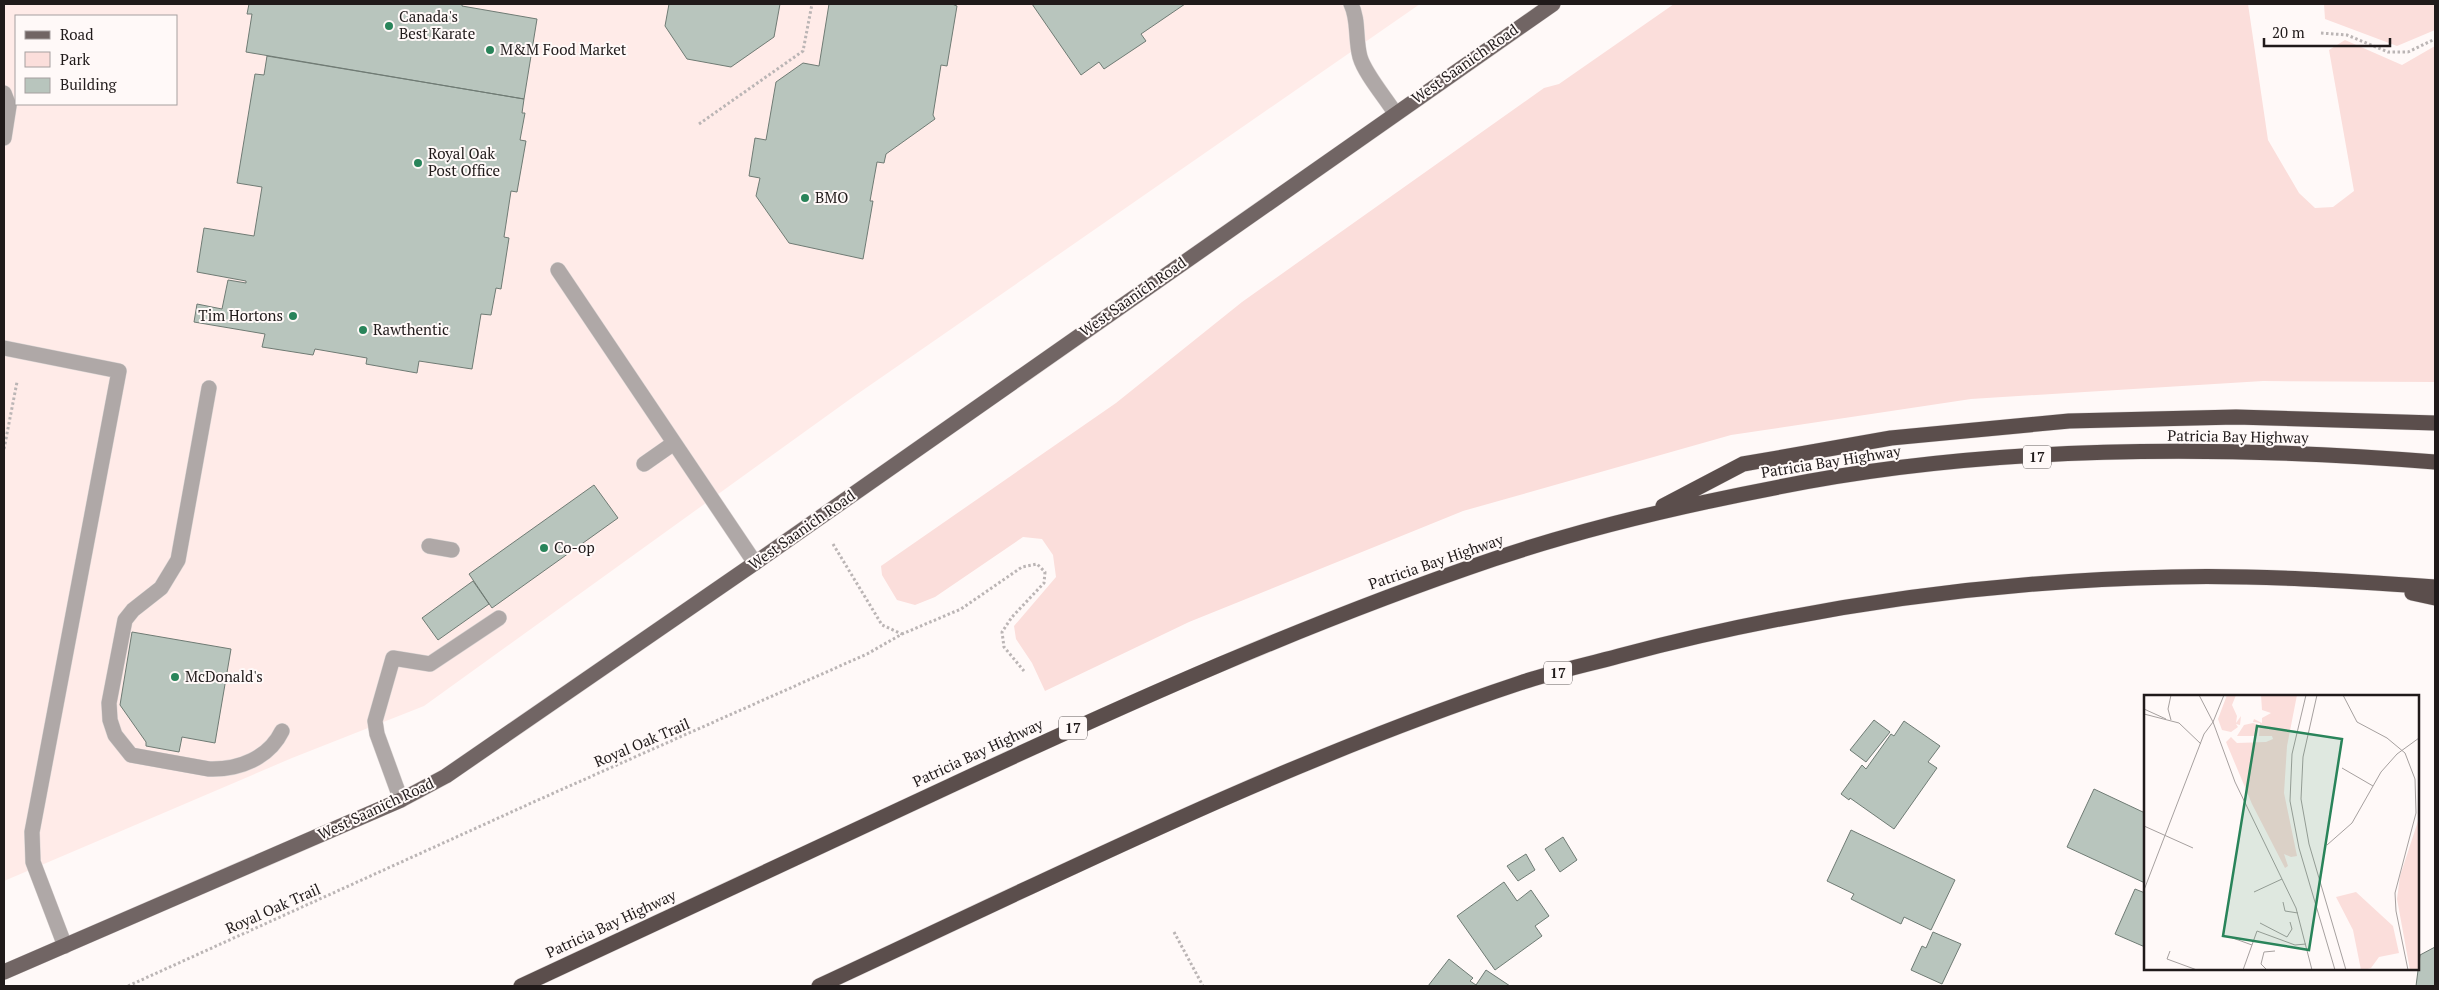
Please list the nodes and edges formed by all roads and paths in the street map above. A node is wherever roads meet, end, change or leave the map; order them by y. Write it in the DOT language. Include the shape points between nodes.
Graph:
graph roads {
  1 [pos="812,4"];
  2 [pos="1351,4"];
  3 [pos="1553,4"];
  4 [pos="2322,33"];
  5 [pos="2435,39"];
  6 [pos="4,93"];
  7 [pos="1395,113"];
  8 [pos="699,124"];
  9 [pos="4,138"];
  10 [pos="558,270"];
  11 [pos="4,348"];
  12 [pos="20,351"];
  13 [pos="210,388"];
  14 [pos="2435,423"];
  15 [pos="674,443"];
  16 [pos="4,449"];
  17 [pos="2435,462"];
  18 [pos="644,464"];
  19 [pos="1644,516"];
  20 [pos="429,546"];
  21 [pos="452,550"];
  22 [pos="756,563"];
  23 [pos="845,566"];
  24 [pos="2352,581"];
  25 [pos="2435,587"];
  26 [pos="2435,598"];
  27 [pos="499,618"];
  28 [pos="902,634"];
  29 [pos="1024,671"];
  30 [pos="282,731"];
  31 [pos="401,800"];
  32 [pos="1174,932"];
  33 [pos="64,946"];
  34 [pos="4,972"];
  35 [pos="128,986"];
  36 [pos="521,986"];
  37 [pos="819,986"];
  38 [pos="1203,986"];
  1 -- 8 [label="path" via="803,51"];
  2 -- 7 [label="lane" via="1361,60"];
  3 -- 7 [label="main road, West Saanich Road"];
  4 -- 5 [label="path" via="2347,35 2388,52 2408,52"];
  6 -- 9 [label="lane" via="9,106"];
  7 -- 22 [label="main road, West Saanich Road"];
  10 -- 15 [label="lane"];
  11 -- 12 [label="lane"];
  12 -- 16 [label="path" via="15,398"];
  12 -- 33 [label="lane" via="119,371 32,832 33,862"];
  13 -- 30 [label="lane" via="178,560 161,588 125,620 109,703 110,720 115,735 131,755 210,769 252,761 265,754"];
  14 -- 19 [label="highway" via="2236,418 2069,421 1891,438 1743,464"];
  15 -- 18 [label="lane"];
  15 -- 22 [label="lane"];
  17 -- 19 [label="highway, Patricia Bay Highway / 17" via="2377,457 2183,452 2051,456 1907,467 1782,486"];
  19 -- 36 [label="highway, Patricia Bay Highway / 17" via="1498,557 1390,596 1130,702"];
  20 -- 21 [label="lane"];
  22 -- 31 [label="main road, West Saanich Road" via="446,776"];
  23 -- 28 [label="path" via="882,625"];
  24 -- 25 [label="highway, 17"];
  24 -- 26 [label="highway"];
  24 -- 37 [label="highway, 17" via="2171,577 1983,588 1819,612 1693,636 1523,682 1366,739 1201,809"];
  27 -- 31 [label="lane" via="430,664 393,658 375,721"];
  28 -- 29 [label="path, Royal Oak Trail" via="961,609 1022,567 1037,564 1045,572 1044,583 1002,632 1004,647"];
  28 -- 35 [label="path, Royal Oak Trail" via="867,654"];
  31 -- 33 [label="main road, West Saanich Road"];
  32 -- 38 [label="path"];
  33 -- 34 [label="main road, West Saanich Road"];
}
